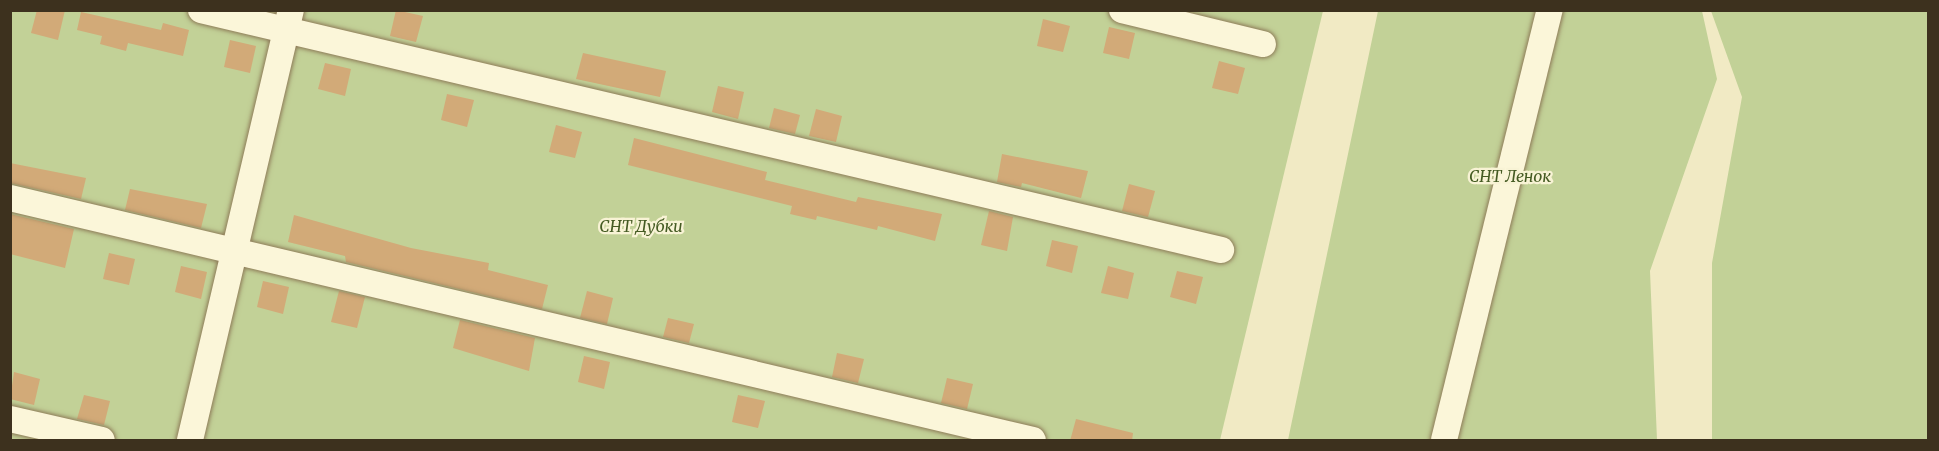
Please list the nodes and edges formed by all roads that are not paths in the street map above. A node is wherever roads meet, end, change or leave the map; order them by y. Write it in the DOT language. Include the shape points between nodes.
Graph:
graph roads {
  1 [pos="201,10"];
  2 [pos="1122,10"];
  3 [pos="1550,10"];
  4 [pos="289,20"];
  5 [pos="1263,44"];
  6 [pos="10,198"];
  7 [pos="1221,250"];
  8 [pos="234,251"];
  9 [pos="10,419"];
  10 [pos="102,441"];
  11 [pos="190,441"];
  12 [pos="1033,441"];
  13 [pos="1444,441"];
  1 -- 4 [label="street"];
  2 -- 5 [label="street"];
  3 -- 13 [label="street"];
  4 -- 7 [label="street"];
  4 -- 8 [label="street"];
  6 -- 8 [label="street"];
  8 -- 11 [label="street"];
  8 -- 12 [label="street"];
  9 -- 10 [label="street"];
}
